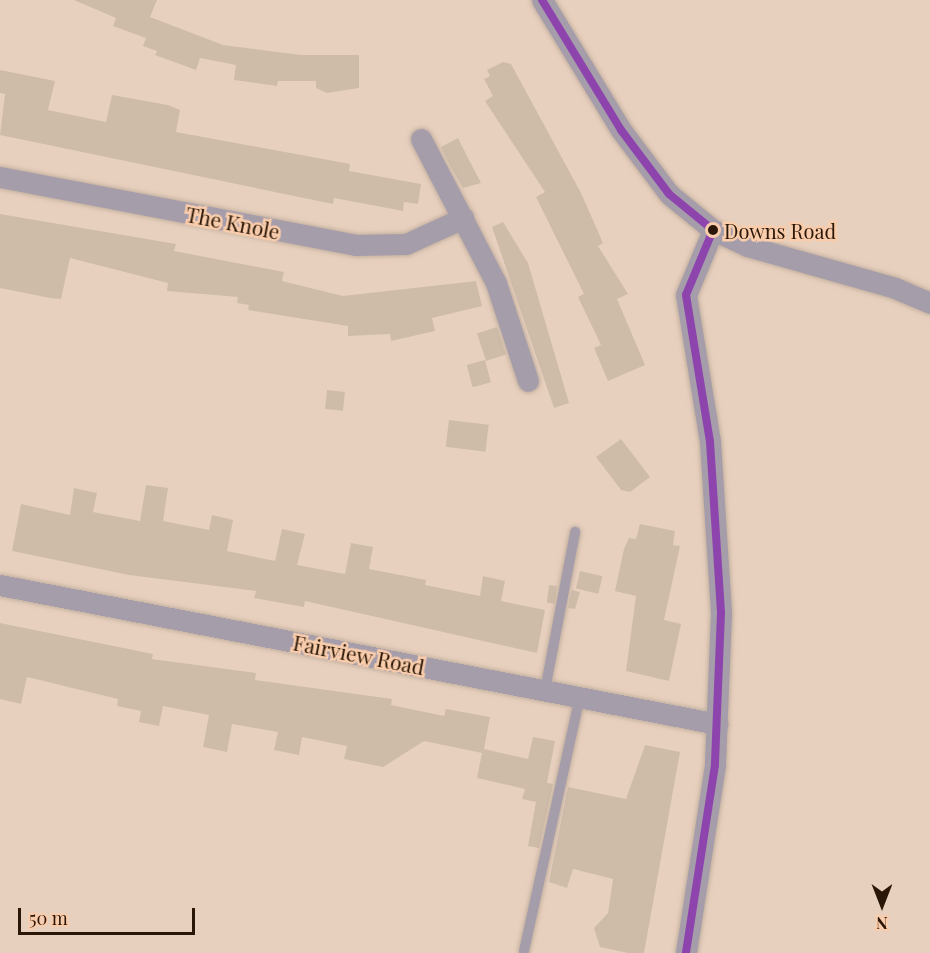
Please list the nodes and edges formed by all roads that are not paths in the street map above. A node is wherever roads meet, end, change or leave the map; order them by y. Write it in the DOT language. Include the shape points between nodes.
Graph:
graph roads {
  1 [pos="542,0"];
  2 [pos="421,139"];
  3 [pos="0,177"];
  4 [pos="463,218"];
  5 [pos="713,230"];
  6 [pos="930,303"];
  7 [pos="528,381"];
  8 [pos="575,532"];
  9 [pos="0,585"];
  10 [pos="545,690"];
  11 [pos="580,697"];
  12 [pos="718,724"];
  13 [pos="524,951"];
  14 [pos="686,953"];
  1 -- 5 [label="street" via="621,130 669,194"];
  2 -- 4 [label="street"];
  3 -- 4 [label="street, The Knole" via="355,245 406,244"];
  4 -- 7 [label="street" via="496,283"];
  5 -- 6 [label="street" via="747,246 895,288"];
  5 -- 12 [label="street" via="686,298 716,510 721,613"];
  8 -- 10 [label="lane"];
  9 -- 10 [label="street, Fairview Road"];
  10 -- 11 [label="street, Fairview Road"];
  11 -- 12 [label="street, Fairview Road"];
  11 -- 13 [label="lane"];
  12 -- 14 [label="street"];
}
